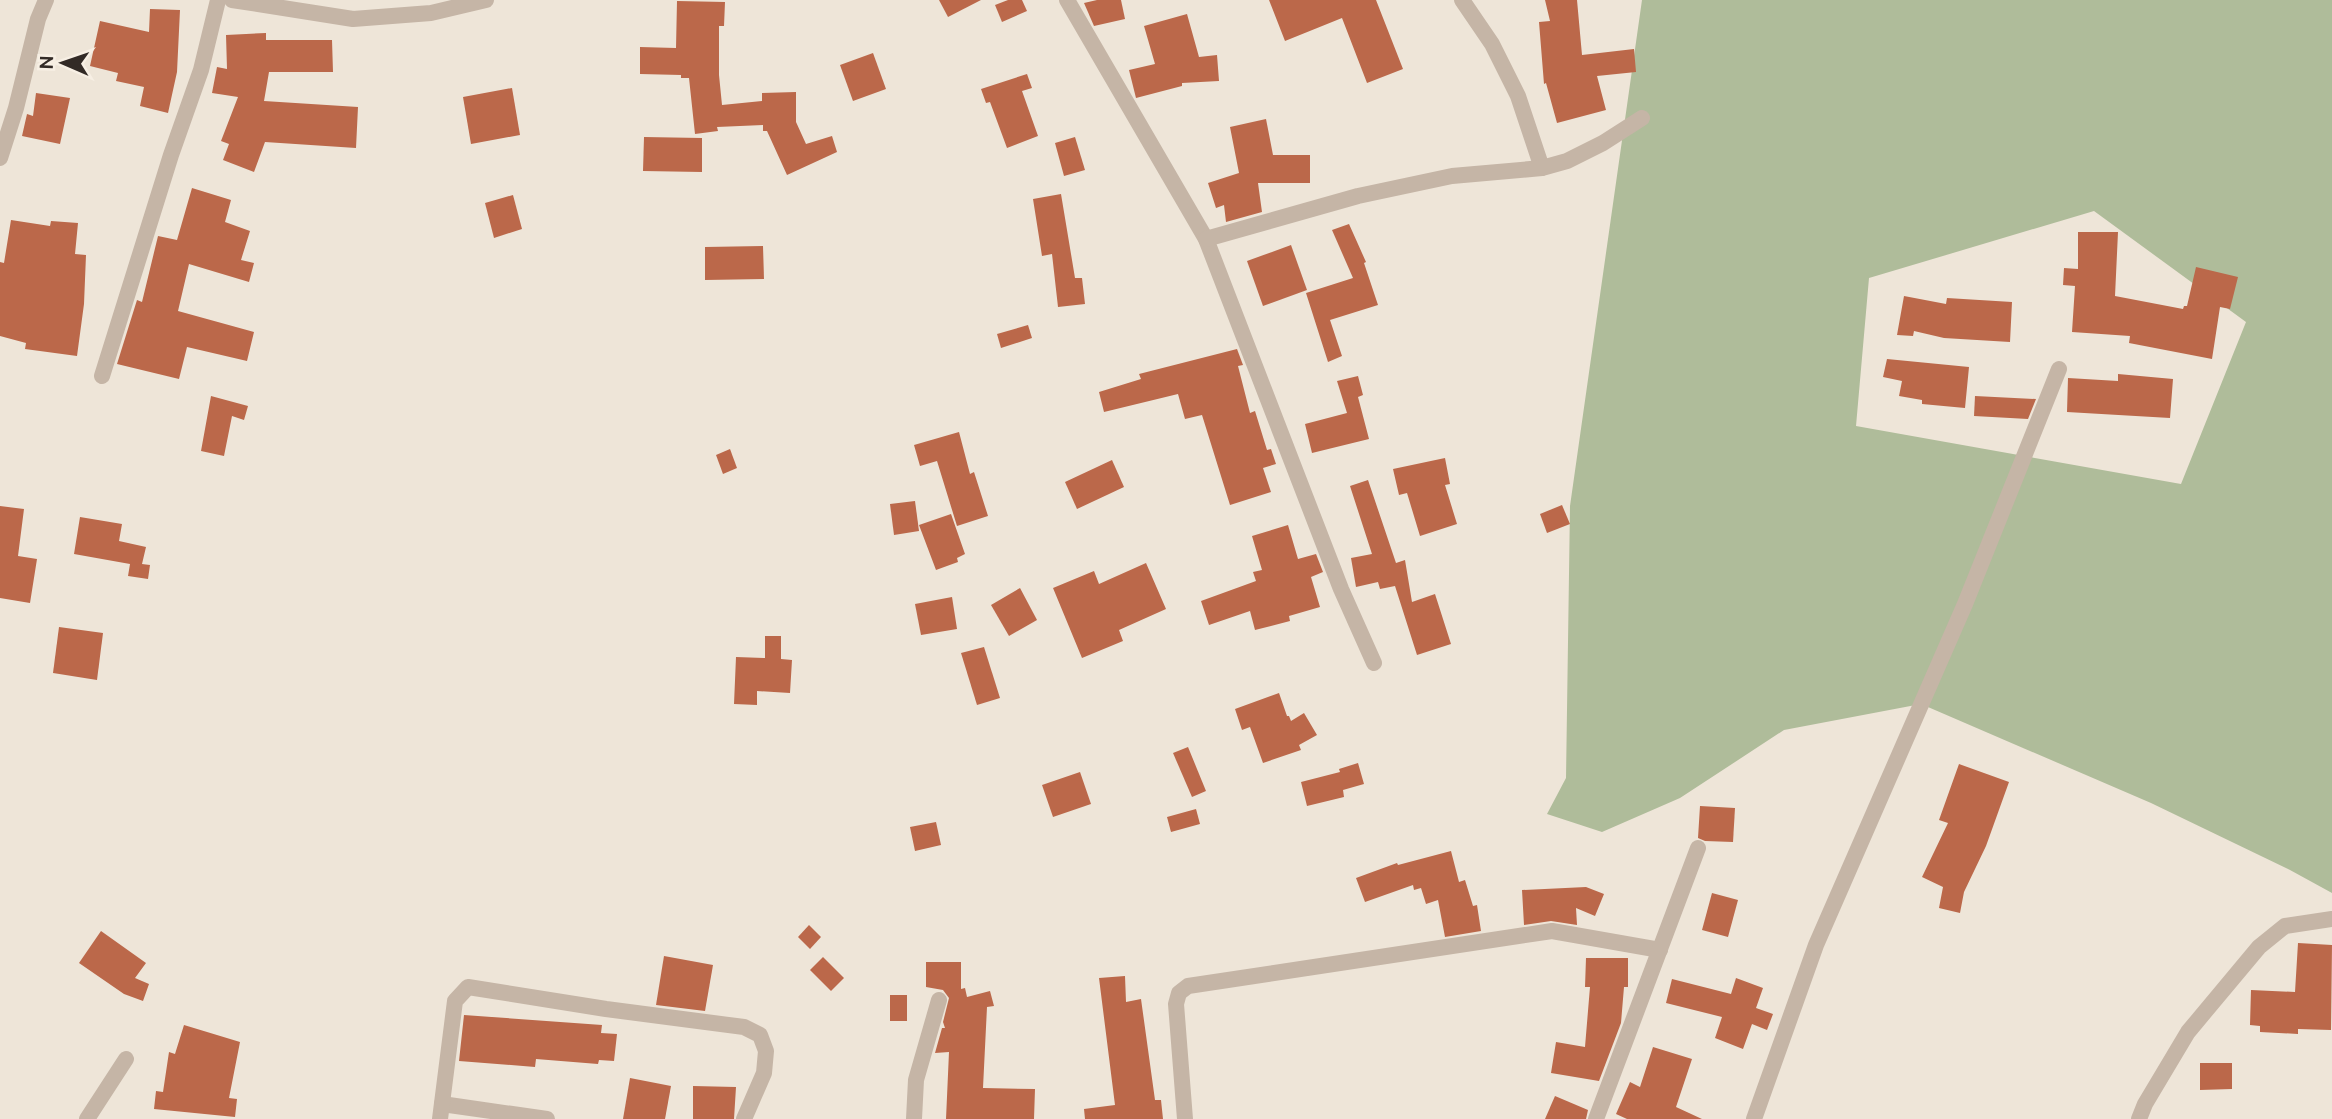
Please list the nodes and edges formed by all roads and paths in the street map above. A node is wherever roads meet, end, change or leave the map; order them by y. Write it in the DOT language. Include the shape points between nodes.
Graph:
graph roads {
  1 [pos="46,0"];
  2 [pos="218,0"];
  3 [pos="233,0"];
  4 [pos="486,0"];
  5 [pos="1067,0"];
  6 [pos="1462,0"];
  7 [pos="288,4"];
  8 [pos="1642,118"];
  9 [pos="0,158"];
  10 [pos="1542,168"];
  11 [pos="1206,239"];
  12 [pos="2059,369"];
  13 [pos="102,376"];
  14 [pos="1374,663"];
  15 [pos="1698,848"];
  16 [pos="2332,919"];
  17 [pos="1660,950"];
  18 [pos="939,1000"];
  19 [pos="126,1059"];
  20 [pos="441,1111"];
  21 [pos="87,1119"];
  22 [pos="547,1119"];
  23 [pos="744,1119"];
  24 [pos="914,1119"];
  25 [pos="1185,1119"];
  26 [pos="1596,1119"];
  27 [pos="1754,1119"];
  28 [pos="2139,1119"];
  1 -- 9 [label="street"];
  2 -- 13 [label="street" via="201,70"];
  3 -- 7 [label="street"];
  4 -- 7 [label="street" via="431,13 353,19"];
  5 -- 11 [label="street"];
  6 -- 10 [label="street" via="1492,44 1518,96"];
  8 -- 10 [label="street" via="1567,161"];
  10 -- 11 [label="street" via="1452,176 1358,196"];
  11 -- 14 [label="street" via="1336,577"];
  12 -- 27 [label="street" via="1965,604 1816,944"];
  15 -- 17 [label="street"];
  16 -- 28 [label="street" via="2285,926 2259,947 2188,1032"];
  17 -- 25 [label="street" via="1552,931 1188,986 1179,993 1176,1004"];
  17 -- 26 [label="street"];
  18 -- 24 [label="street" via="916,1080"];
  19 -- 21 [label="street"];
  20 -- 22 [label="street"];
  20 -- 23 [label="street" via="455,1001 468,987 744,1027 760,1035 766,1051 764,1073"];
}
